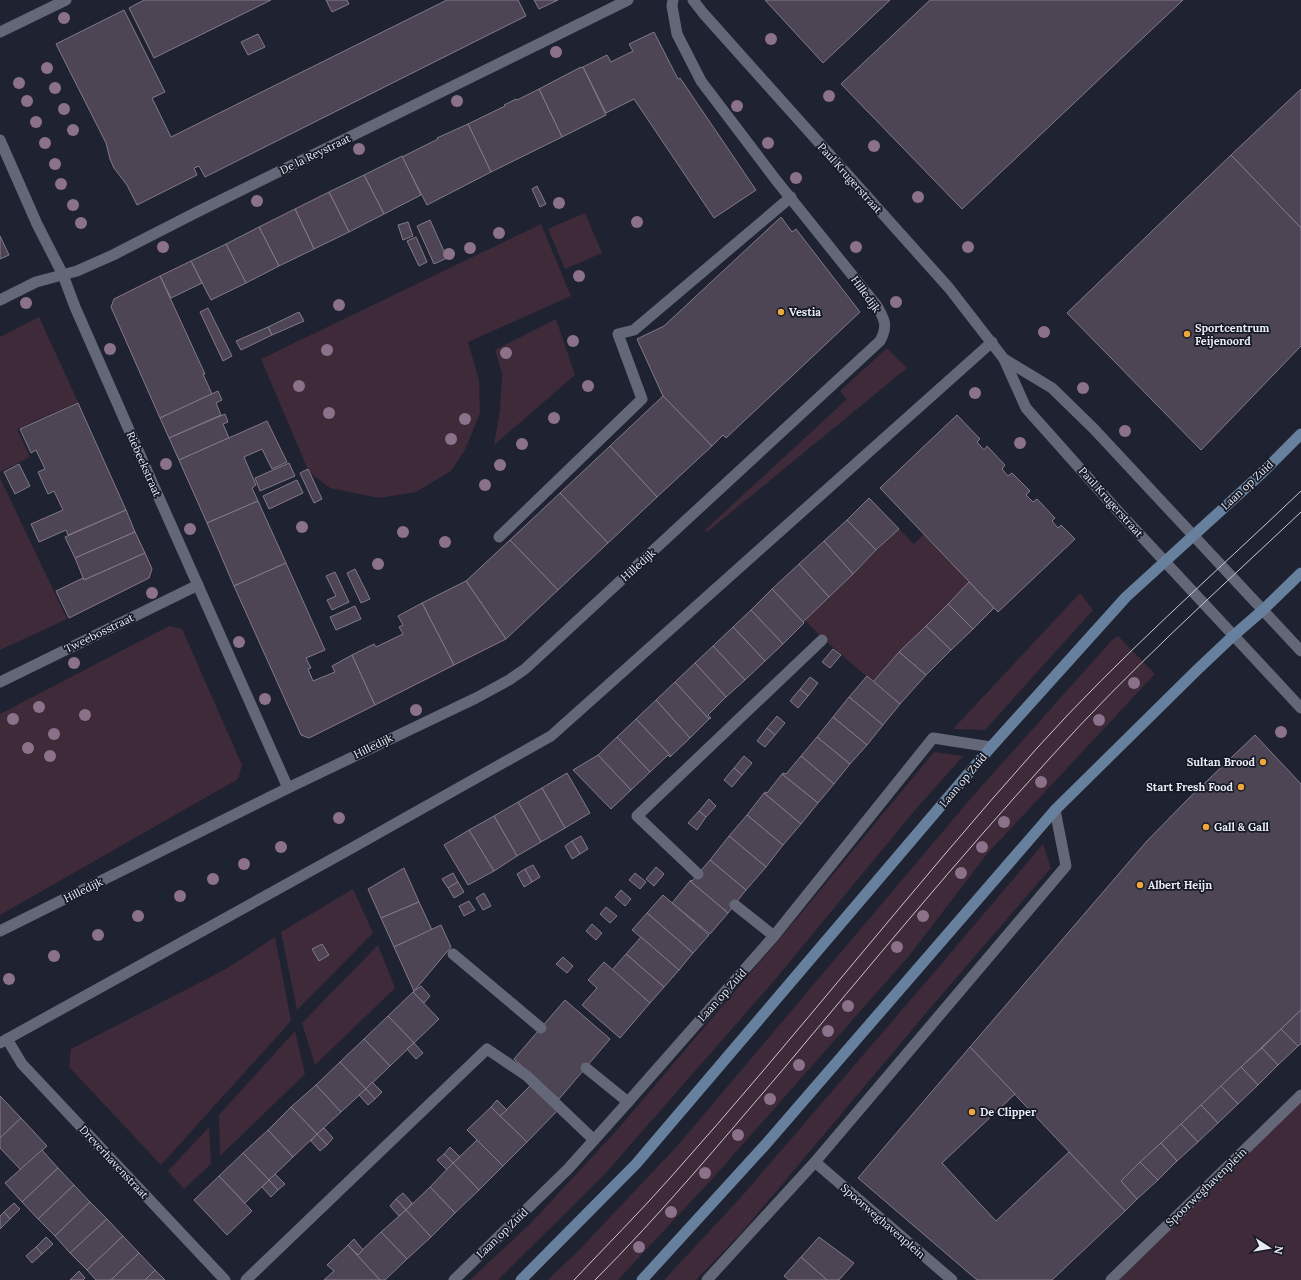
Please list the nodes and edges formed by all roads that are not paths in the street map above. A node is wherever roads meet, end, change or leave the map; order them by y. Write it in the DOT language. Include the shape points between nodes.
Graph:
graph roads {
  1 [pos="66,0"];
  2 [pos="628,0"];
  3 [pos="673,0"];
  4 [pos="693,0"];
  5 [pos="0,32"];
  6 [pos="0,140"];
  7 [pos="791,197"];
  8 [pos="63,276"];
  9 [pos="0,300"];
  10 [pos="992,342"];
  11 [pos="1004,359"];
  12 [pos="1301,434"];
  13 [pos="1193,536"];
  14 [pos="499,537"];
  15 [pos="1165,561"];
  16 [pos="1301,573"];
  17 [pos="198,585"];
  18 [pos="1263,610"];
  19 [pos="1233,636"];
  20 [pos="822,640"];
  21 [pos="1301,651"];
  22 [pos="0,682"];
  23 [pos="1301,708"];
  24 [pos="991,747"];
  25 [pos="288,788"];
  26 [pos="1055,810"];
  27 [pos="698,874"];
  28 [pos="735,905"];
  29 [pos="0,931"];
  30 [pos="774,936"];
  31 [pos="452,954"];
  32 [pos="541,1028"];
  33 [pos="3,1041"];
  34 [pos="586,1068"];
  35 [pos="1301,1095"];
  36 [pos="628,1102"];
  37 [pos="594,1140"];
  38 [pos="815,1162"];
  39 [pos="226,1280"];
  40 [pos="246,1280"];
  41 [pos="454,1280"];
  42 [pos="521,1280"];
  43 [pos="642,1280"];
  44 [pos="707,1280"];
  45 [pos="952,1280"];
  46 [pos="1111,1280"];
  1 -- 5 [label="street"];
  2 -- 8 [label="street, De la Reystraat" via="113,256"];
  3 -- 7 [label="street, Hilledijk" via="676,34 701,81"];
  4 -- 10 [label="street, Paul Krugerstraat" via="949,288"];
  6 -- 8 [label="street, Riebeekstraat"];
  7 -- 14 [label="street" via="634,330 618,334 642,399"];
  7 -- 25 [label="street, Hilledijk" via="877,306 884,320 885,332 880,341 525,669 476,698"];
  8 -- 9 [label="street, De la Reystraat" via="36,282"];
  8 -- 17 [label="street, Riebeekstraat"];
  10 -- 11 [label="street, Paul Krugerstraat"];
  10 -- 33 [label="street" via="551,736"];
  11 -- 13 [label="street, Paul Krugerstraat" via="1052,388 1094,429"];
  11 -- 15 [label="street, Paul Krugerstraat" via="1026,408"];
  12 -- 13 [label="main road, Laan op Zuid"];
  13 -- 15 [label="main road, Laan op Zuid"];
  13 -- 18 [label="street"];
  15 -- 19 [label="street, Paul Krugerstraat"];
  15 -- 24 [label="main road, Laan op Zuid" via="1126,597"];
  16 -- 18 [label="main road"];
  17 -- 22 [label="street, Tweebosstraat"];
  17 -- 25 [label="street, Riebeekstraat"];
  18 -- 19 [label="main road"];
  18 -- 21 [label="street"];
  19 -- 23 [label="street"];
  19 -- 26 [label="main road"];
  20 -- 27 [label="street" via="637,816"];
  24 -- 30 [label="street, Laan op Zuid" via="933,738"];
  24 -- 42 [label="main road, Laan op Zuid" via="636,1164"];
  25 -- 29 [label="street, Hilledijk"];
  26 -- 38 [label="street" via="1066,866"];
  26 -- 43 [label="main road" via="766,1144"];
  28 -- 30 [label="street"];
  30 -- 36 [label="street, Laan op Zuid"];
  31 -- 32 [label="street"];
  33 -- 39 [label="street, Dreverhavenstraat"];
  34 -- 36 [label="street"];
  35 -- 46 [label="street, Spoorweghavenplein"];
  36 -- 37 [label="street, Laan op Zuid"];
  37 -- 40 [label="street" via="527,1076 487,1049"];
  37 -- 41 [label="street, Laan op Zuid" via="568,1169"];
  38 -- 44 [label="street"];
  38 -- 45 [label="street, Spoorweghavenplein"];
}
